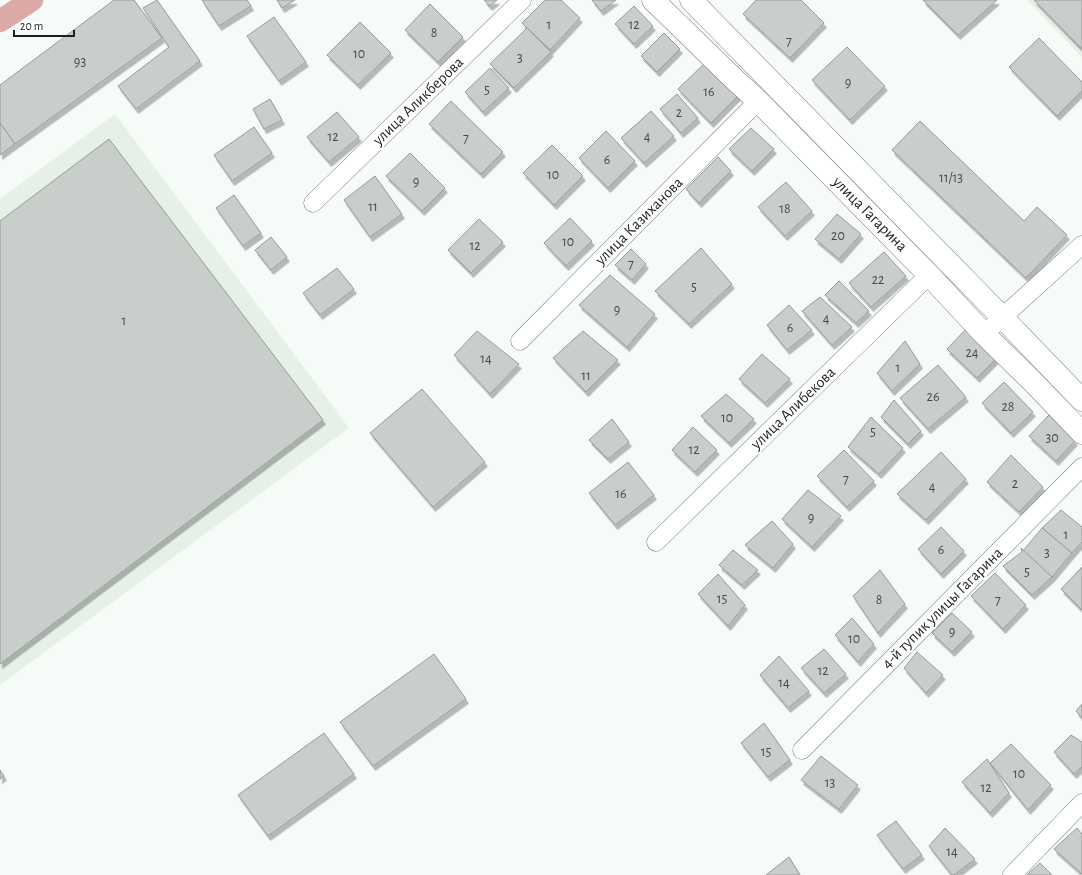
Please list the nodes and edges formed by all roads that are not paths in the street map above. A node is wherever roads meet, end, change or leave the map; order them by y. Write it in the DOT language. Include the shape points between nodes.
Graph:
graph roads {
  1 [pos="32,0"];
  2 [pos="522,0"];
  3 [pos="653,0"];
  4 [pos="691,0"];
  5 [pos="0,21"];
  6 [pos="758,101"];
  7 [pos="314,203"];
  8 [pos="1082,245"];
  9 [pos="929,275"];
  10 [pos="1002,317"];
  11 [pos="984,334"];
  12 [pos="520,341"];
  13 [pos="1082,400"];
  14 [pos="1082,433"];
  15 [pos="1082,467"];
  16 [pos="656,542"];
  17 [pos="802,750"];
  18 [pos="1082,803"];
  19 [pos="1012,875"];
  1 -- 5 [label="main road"];
  2 -- 7 [label="street, улица Аликберова"];
  3 -- 6 [label="main road, улица Гагарина"];
  4 -- 10 [label="main road, улица Гагарина"];
  6 -- 9 [label="main road, улица Гагарина"];
  6 -- 12 [label="street, улица Казиханова"];
  8 -- 10 [label="street"];
  9 -- 11 [label="main road, улица Гагарина"];
  9 -- 16 [label="street, улица Алибекова"];
  10 -- 11 [label="street"];
  10 -- 13 [label="main road, улица Гагарина"];
  11 -- 14 [label="main road, улица Гагарина"];
  15 -- 17 [label="street, 4-й тупик улицы Гагарина"];
  18 -- 19 [label="street"];
}
